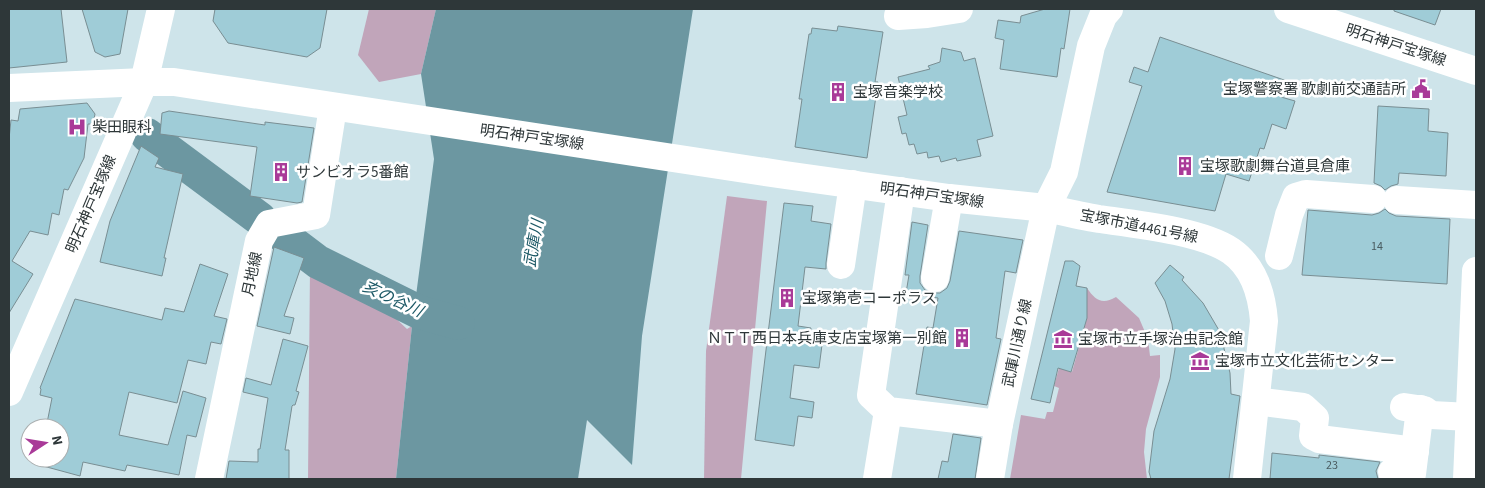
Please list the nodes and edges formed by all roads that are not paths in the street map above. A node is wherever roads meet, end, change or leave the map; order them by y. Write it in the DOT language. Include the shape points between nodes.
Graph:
graph roads {
  1 [pos="161,9"];
  2 [pos="959,9"];
  3 [pos="1109,9"];
  4 [pos="1288,9"];
  5 [pos="898,16"];
  6 [pos="1476,71"];
  7 [pos="144,82"];
  8 [pos="9,88"];
  9 [pos="339,108"];
  10 [pos="853,184"];
  11 [pos="901,191"];
  12 [pos="949,198"];
  13 [pos="1476,205"];
  14 [pos="1046,208"];
  15 [pos="1279,256"];
  16 [pos="841,265"];
  17 [pos="1476,271"];
  18 [pos="934,278"];
  19 [pos="1304,388"];
  20 [pos="9,392"];
  21 [pos="1257,392"];
  22 [pos="888,412"];
  23 [pos="1470,423"];
  24 [pos="1000,424"];
  25 [pos="1415,463"];
  26 [pos="209,479"];
  27 [pos="877,479"];
  28 [pos="990,479"];
  29 [pos="1247,479"];
  30 [pos="1467,479"];
  1 -- 7 [label="main road"];
  2 -- 5 [label="main road"];
  3 -- 14 [label="main road" via="1091,46 1064,172"];
  4 -- 6 [label="main road, 明石神戸宝塚線"];
  7 -- 8 [label="main road"];
  7 -- 9 [label="main road, 明石神戸宝塚線" via="174,82"];
  7 -- 20 [label="main road, 明石神戸宝塚線"];
  9 -- 10 [label="main road, 明石神戸宝塚線"];
  9 -- 26 [label="main road, 月地線" via="316,214 269,224 259,241"];
  10 -- 11 [label="main road, 明石神戸宝塚線"];
  10 -- 16 [label="main road"];
  11 -- 12 [label="main road, 明石神戸宝塚線"];
  11 -- 22 [label="main road" via="871,395"];
  12 -- 14 [label="main road, 明石神戸宝塚線"];
  12 -- 18 [label="main road"];
  13 -- 15 [label="main road" via="1306,194 1296,197"];
  14 -- 21 [label="main road, 宝塚市道4461号線" via="1189,234 1213,241 1231,251 1250,272 1261,297 1264,321"];
  14 -- 24 [label="main road, 武庫川通り線"];
  17 -- 23 [label="main road"];
  19 -- 21 [label="main road"];
  21 -- 25 [label="main road" via="1303,407 1315,418 1312,447 1319,439"];
  21 -- 29 [label="main road, 宝塚市道4461号線"];
  22 -- 24 [label="main road"];
  22 -- 27 [label="main road"];
  23 -- 25 [label="main road" via="1433,429"];
  23 -- 25 [label="main road" via="1412,408"];
  23 -- 30 [label="main road"];
  24 -- 28 [label="main road, 武庫川通り線"];
}
